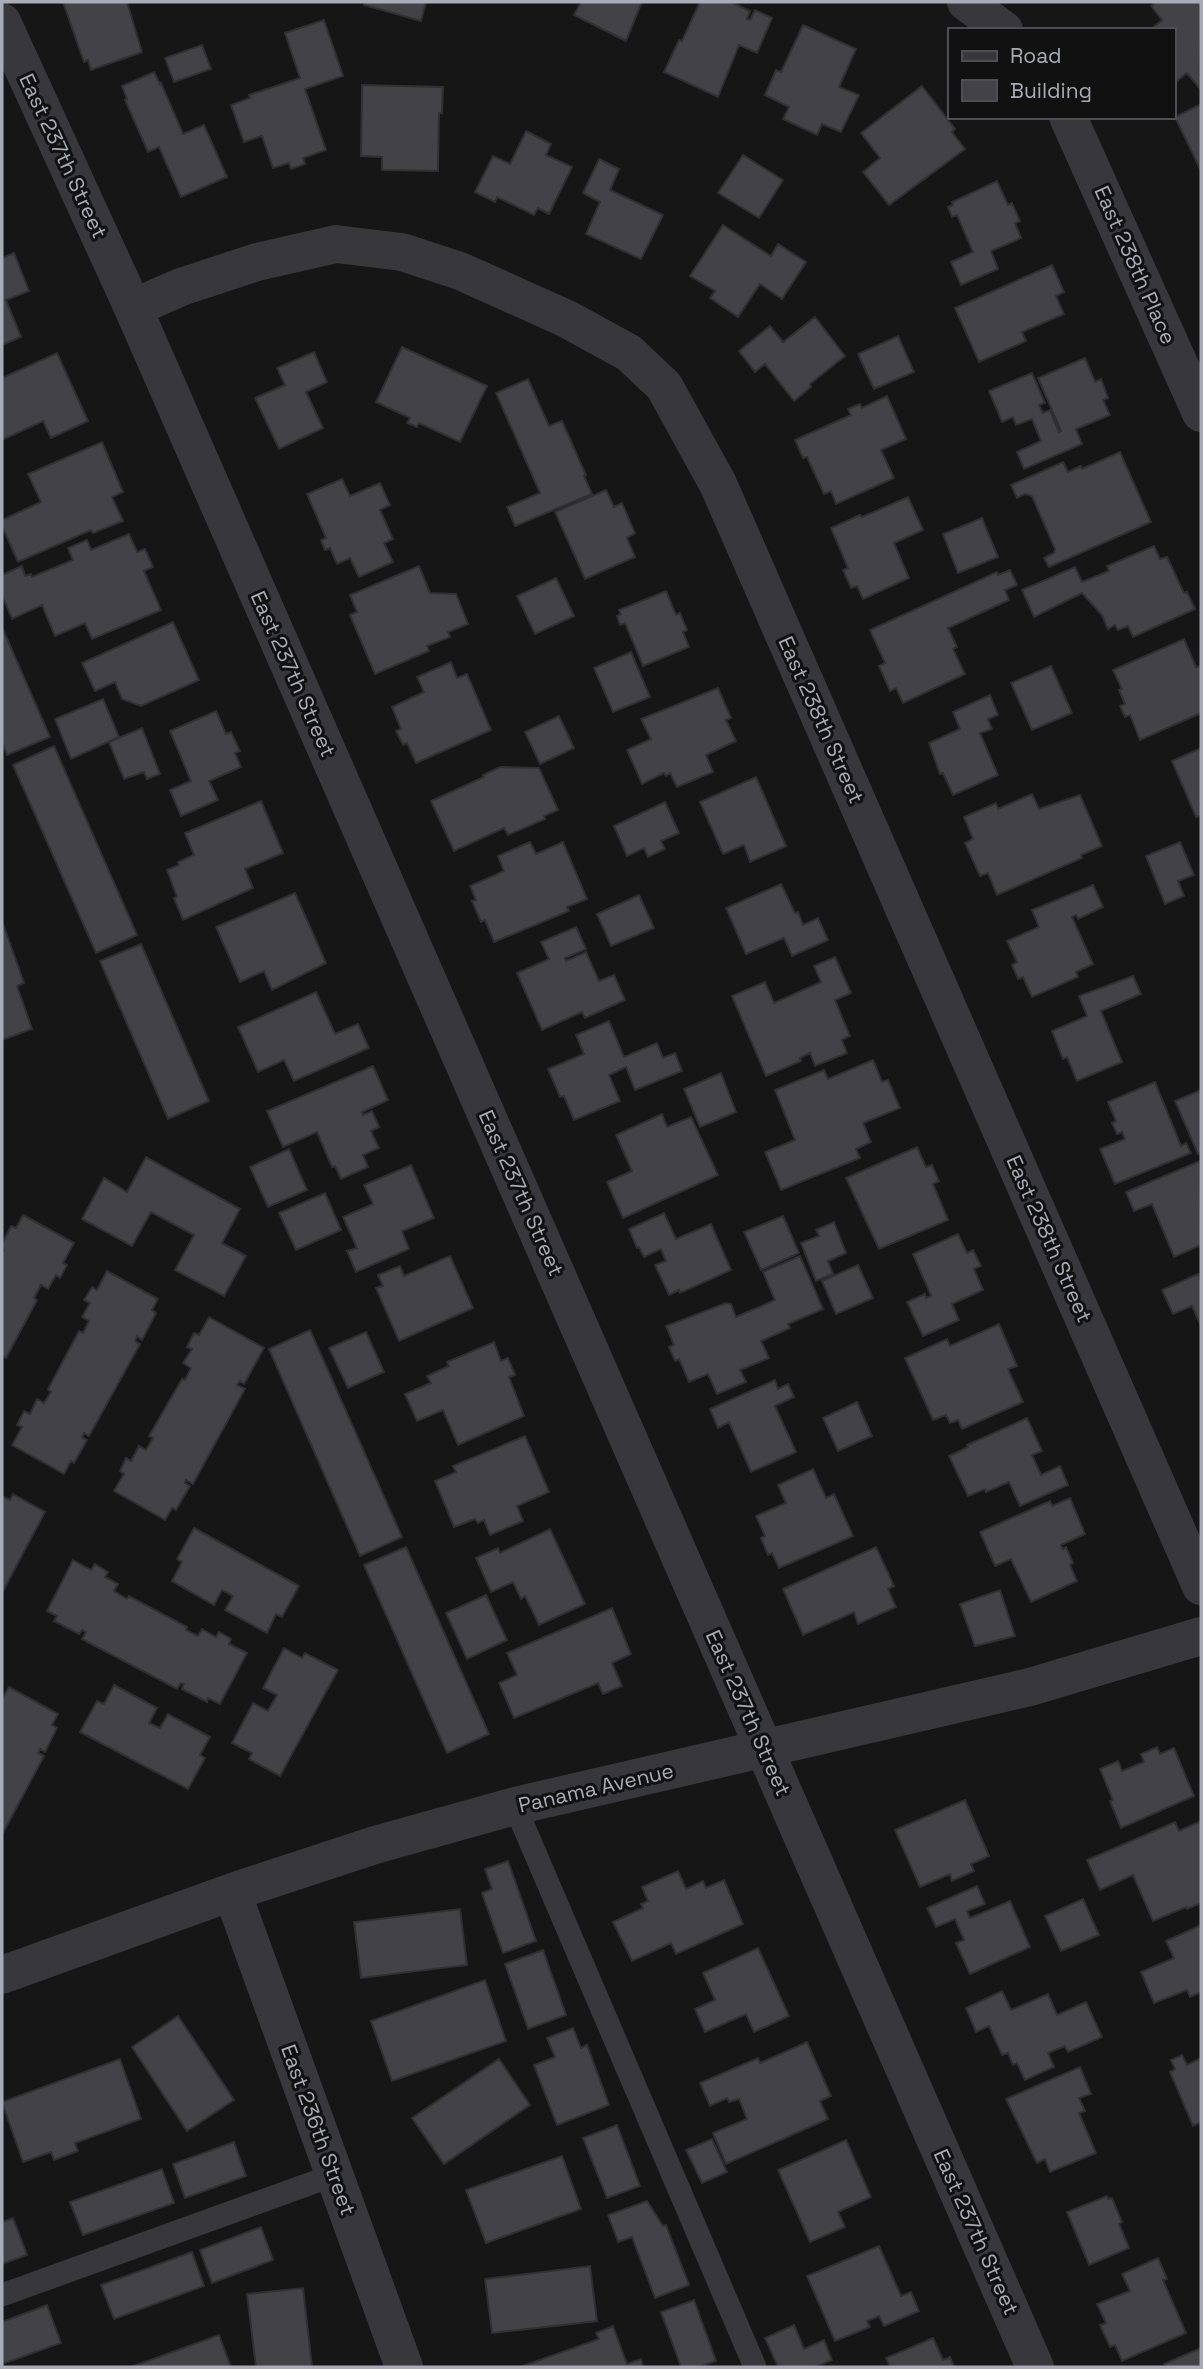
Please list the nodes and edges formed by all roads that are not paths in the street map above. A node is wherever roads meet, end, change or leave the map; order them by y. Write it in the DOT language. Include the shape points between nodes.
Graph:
graph roads {
  1 [pos="966,2"];
  2 [pos="2,22"];
  3 [pos="1001,28"];
  4 [pos="1069,119"];
  5 [pos="133,308"];
  6 [pos="1201,413"];
  7 [pos="1201,1586"];
  8 [pos="1201,1636"];
  9 [pos="765,1750"];
  10 [pos="515,1806"];
  11 [pos="232,1892"];
  12 [pos="2,1975"];
  13 [pos="334,2175"];
  14 [pos="2,2295"];
  15 [pos="404,2367"];
  16 [pos="755,2367"];
  17 [pos="1035,2367"];
  1 -- 3 [label="street"];
  2 -- 5 [label="street, East 237th Street"];
  4 -- 6 [label="street, East 238th Place"];
  5 -- 7 [label="street, East 238th Street" via="257,262 336,244 402,252 460,271 567,319 629,353 664,386 718,484"];
  5 -- 9 [label="street, East 237th Street"];
  8 -- 9 [label="street, Panama Avenue" via="1030,1686"];
  9 -- 10 [label="street, Panama Avenue"];
  9 -- 17 [label="street, East 237th Street"];
  10 -- 11 [label="street, Panama Avenue"];
  10 -- 16 [label="lane"];
  11 -- 12 [label="street, Panama Avenue"];
  11 -- 13 [label="street, East 236th Street"];
  13 -- 14 [label="lane"];
  13 -- 15 [label="street, East 236th Street"];
}
